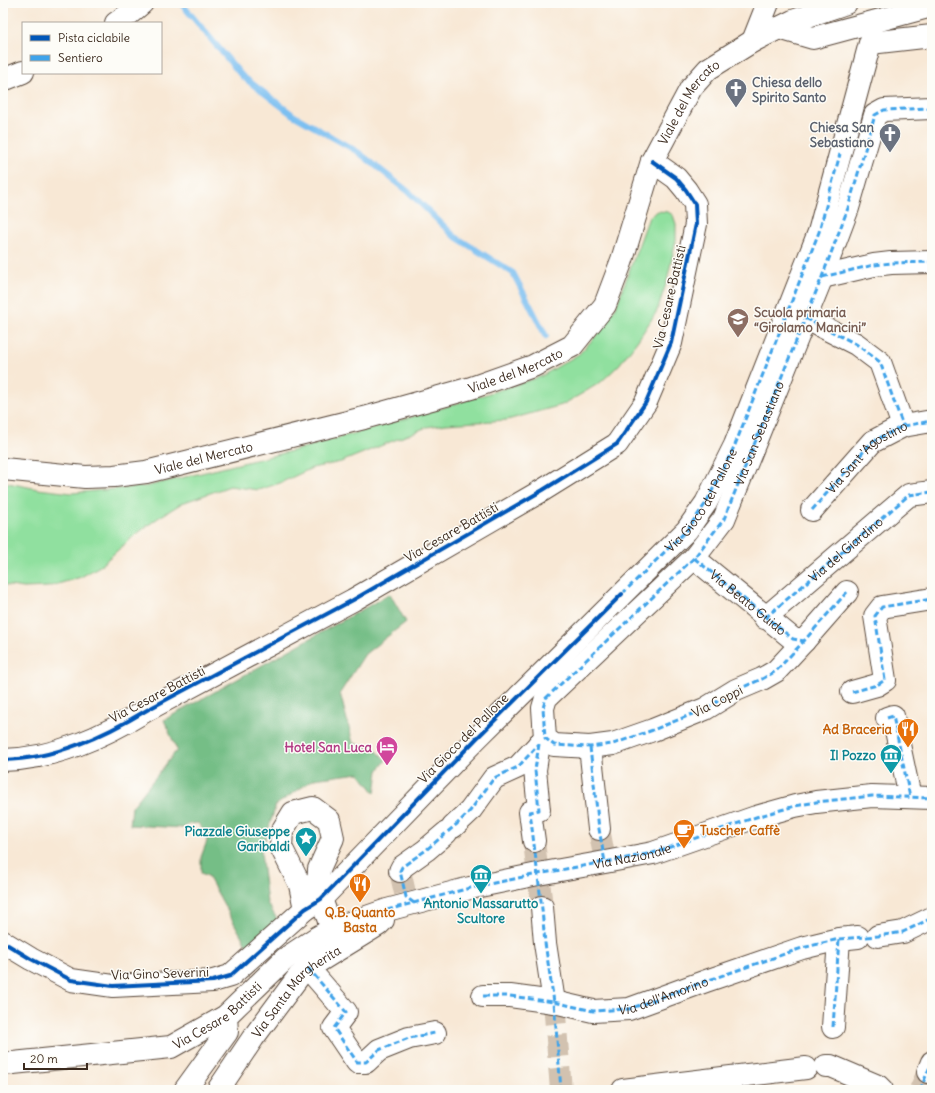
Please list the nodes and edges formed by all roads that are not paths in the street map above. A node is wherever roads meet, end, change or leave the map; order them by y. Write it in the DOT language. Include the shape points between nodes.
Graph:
graph roads {
  1 [pos="142,3"];
  2 [pos="768,3"];
  3 [pos="846,3"];
  4 [pos="932,6"];
  5 [pos="117,22"];
  6 [pos="779,28"];
  7 [pos="932,36"];
  8 [pos="753,41"];
  9 [pos="22,72"];
  10 [pos="3,80"];
  11 [pos="932,108"];
  12 [pos="652,161"];
  13 [pos="932,262"];
  14 [pos="822,277"];
  15 [pos="805,318"];
  16 [pos="932,421"];
  17 [pos="903,426"];
  18 [pos="3,469"];
  19 [pos="932,492"];
  20 [pos="812,510"];
  21 [pos="694,558"];
  22 [pos="847,592"];
  23 [pos="932,599"];
  24 [pos="765,618"];
  25 [pos="804,641"];
  26 [pos="852,692"];
  27 [pos="887,718"];
  28 [pos="546,742"];
  29 [pos="590,747"];
  30 [pos="3,760"];
  31 [pos="910,797"];
  32 [pos="932,798"];
  33 [pos="599,829"];
  34 [pos="534,841"];
  35 [pos="400,871"];
  36 [pos="313,904"];
  37 [pos="542,907"];
  38 [pos="387,910"];
  39 [pos="932,918"];
  40 [pos="325,933"];
  41 [pos="858,937"];
  42 [pos="3,942"];
  43 [pos="308,968"];
  44 [pos="483,996"];
  45 [pos="554,1002"];
  46 [pos="226,1016"];
  47 [pos="833,1027"];
  48 [pos="435,1033"];
  49 [pos="3,1064"];
  50 [pos="185,1090"];
  51 [pos="218,1090"];
  52 [pos="623,1090"];
  53 [pos="882,1090"];
  1 -- 5 [label="street"];
  2 -- 8 [label="street"];
  3 -- 6 [label="street, Viale del Mercato"];
  4 -- 6 [label="street" via="813,38"];
  6 -- 8 [label="street, Viale del Mercato"];
  7 -- 36 [label="street, Via Gioco del Pallone" via="870,44 819,232 735,445 706,503 687,530"];
  8 -- 12 [label="street, Viale del Mercato" via="708,69 691,88"];
  9 -- 10 [label="street"];
  11 -- 14 [label="street, Via San Sebastiano" via="884,110 875,115 848,208"];
  12 -- 18 [label="street, Viale del Mercato" via="622,260 605,305 572,346 533,366 471,388 364,418 146,472 85,477"];
  12 -- 30 [label="street, Via Cesare Battisti" via="676,178 686,190 695,204 696,224 671,343 646,402 617,444 353,600 147,710 122,726 44,755"];
  13 -- 14 [label="street" via="891,263"];
  14 -- 15 [label="street, Via San Sebastiano"];
  15 -- 17 [label="street" via="856,344 880,362"];
  15 -- 21 [label="street, Via San Sebastiano" via="724,519"];
  16 -- 17 [label="street, Via Sant 'Agostino"];
  17 -- 20 [label="street, Via Sant 'Agostino" via="872,442"];
  19 -- 24 [label="street, Via del Giardino" via="909,495"];
  21 -- 24 [label="street, Via Beato Guido"];
  21 -- 28 [label="street, Via San Sebastiano" via="546,698 543,708"];
  22 -- 25 [label="street, Via Coppi"];
  23 -- 26 [label="street" via="882,607 875,616 885,680"];
  24 -- 25 [label="street, Via Beato Guido" via="793,640"];
  25 -- 29 [label="street, Via Coppi" via="776,671 736,690 705,709 613,744"];
  27 -- 31 [label="street" via="893,716"];
  28 -- 29 [label="street, Via Coppi"];
  28 -- 34 [label="street, Via San Sebastiano" via="535,770 540,810 530,812"];
  28 -- 35 [label="street" via="518,767 494,778 470,811 426,850 402,866"];
  29 -- 33 [label="street"];
  31 -- 32 [label="street, Via Nazionale"];
  31 -- 38 [label="street, Via Nazionale" via="872,796 795,806 653,853 604,859 410,900"];
  36 -- 40 [label="street"];
  36 -- 42 [label="street, Via Gino Severini" via="230,976 205,982 113,986 71,980"];
  37 -- 45 [label="street"];
  38 -- 40 [label="street, Via Nazionale"];
  38 -- 43 [label="street, Via Santa Margherita" via="388,914 378,924"];
  39 -- 41 [label="street, Via dell'Amorino" via="903,932"];
  40 -- 46 [label="street, Via Cesare Battisti" via="285,959"];
  41 -- 45 [label="street, Via dell'Amorino" via="802,948 629,1009 593,1011"];
  41 -- 47 [label="street"];
  43 -- 48 [label="street" via="346,1012 334,1028 357,1062 366,1062 379,1050 409,1038"];
  43 -- 51 [label="street, Via Santa Margherita" via="299,976 253,1038"];
  44 -- 45 [label="street, Via dell'Amorino" via="510,996"];
  46 -- 49 [label="street, Via Cesare Battisti" via="171,1047"];
  46 -- 50 [label="street" via="227,1032"];
  52 -- 53 [label="street" via="831,1066"];
}
